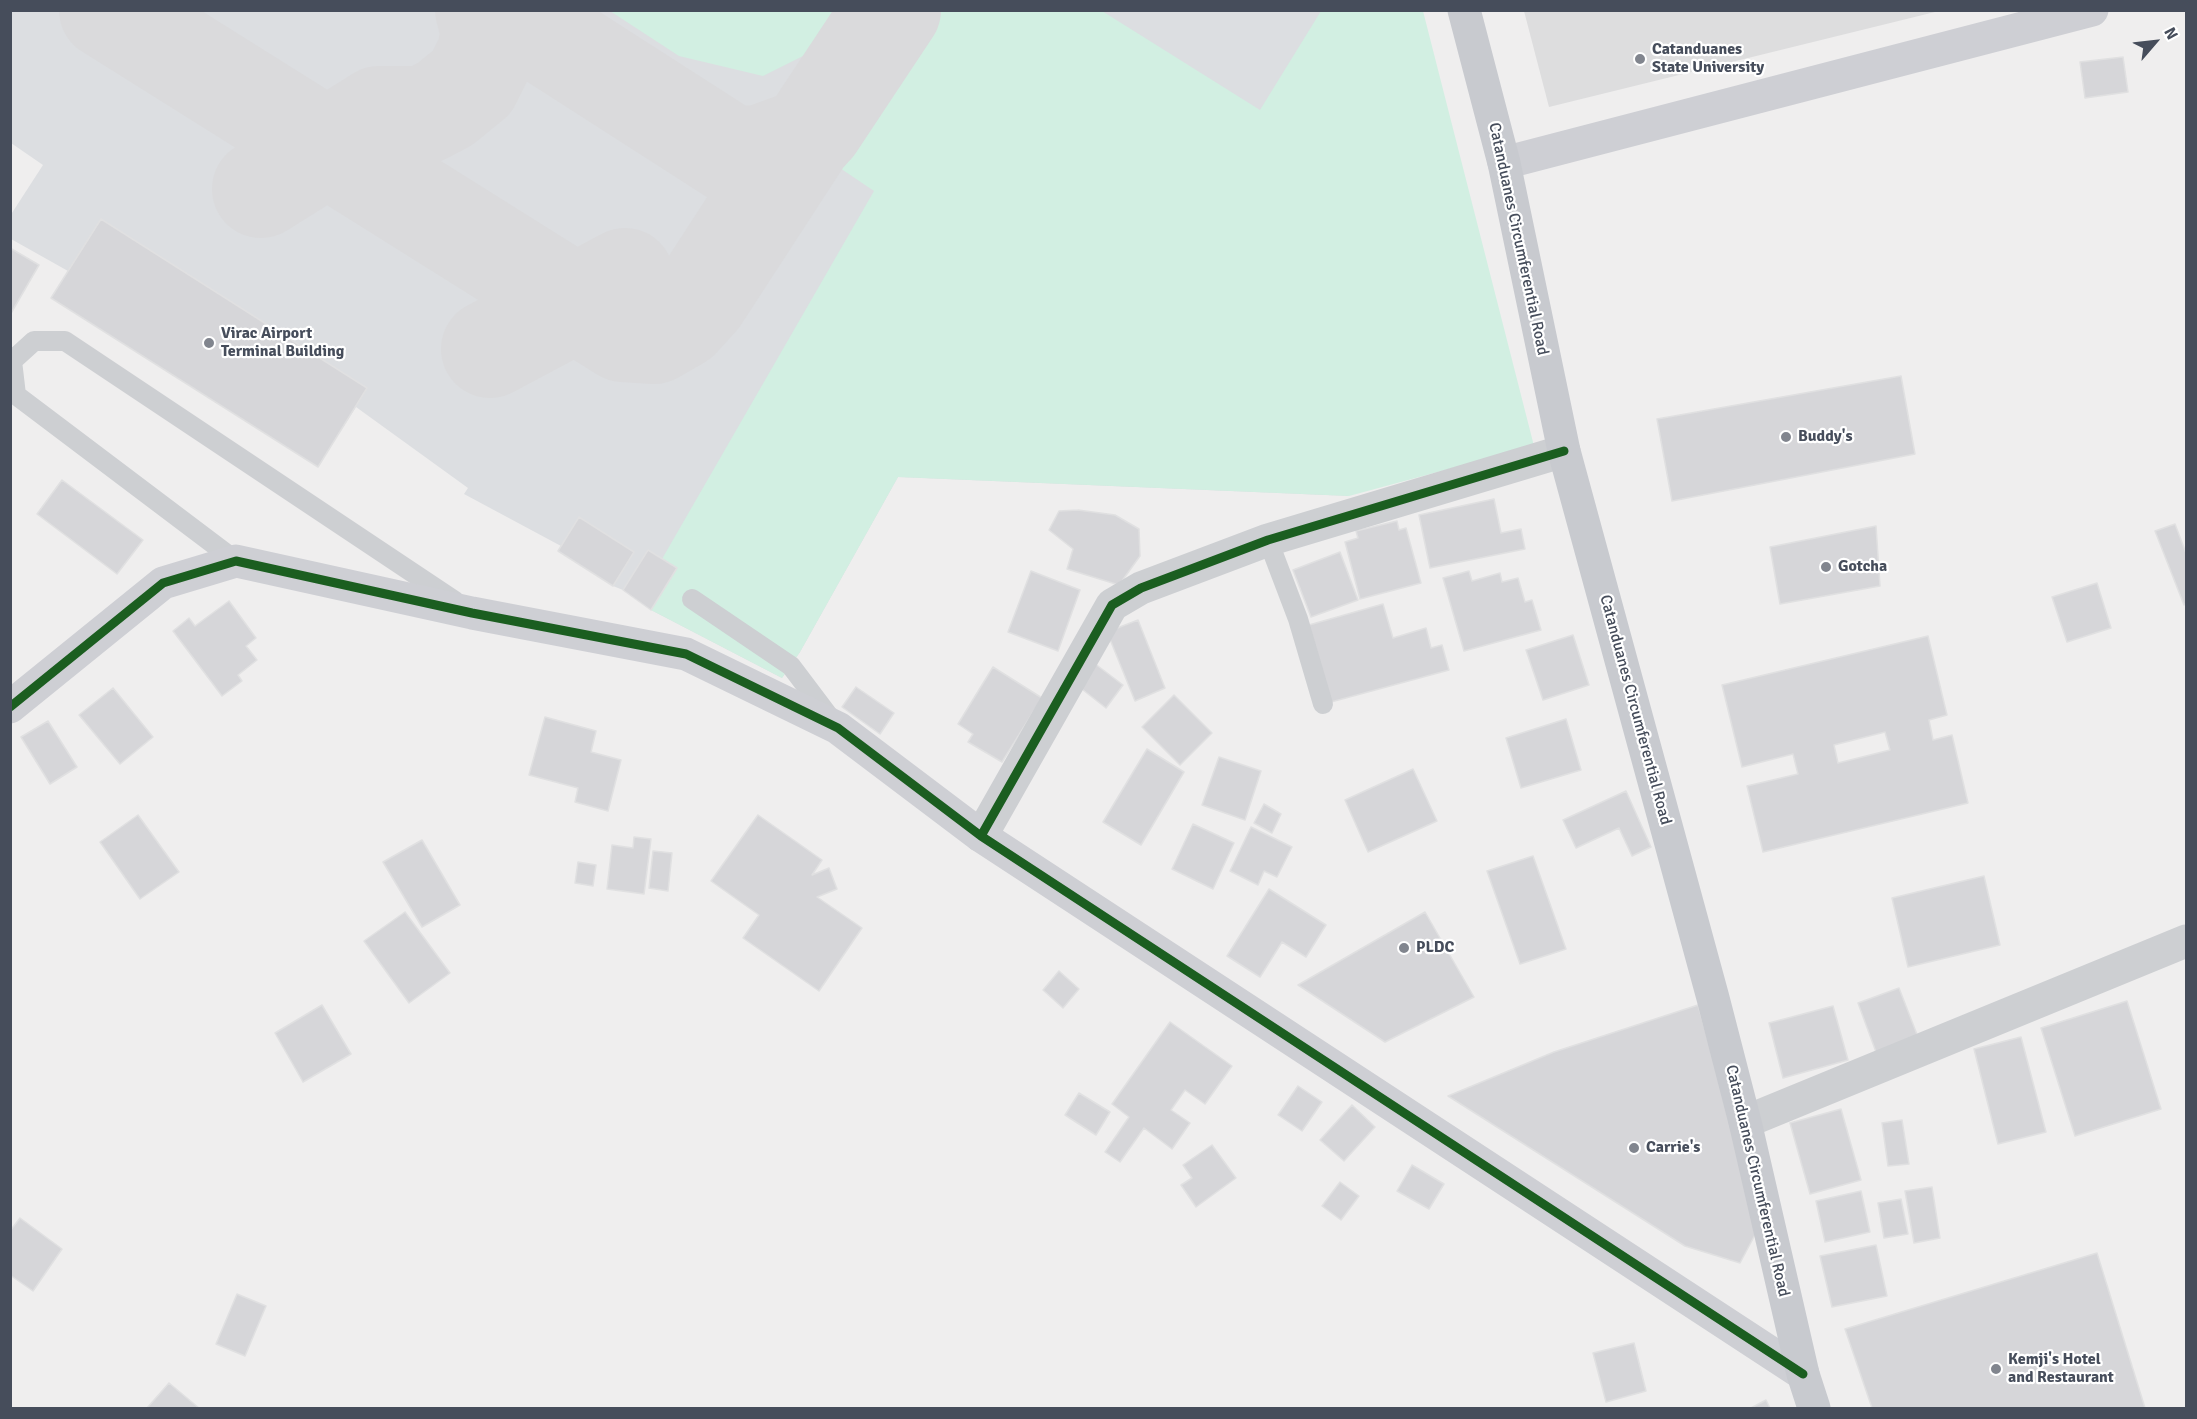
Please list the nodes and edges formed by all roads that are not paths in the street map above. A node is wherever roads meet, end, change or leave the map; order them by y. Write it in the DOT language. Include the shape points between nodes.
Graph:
graph roads {
  1 [pos="1464,10"];
  2 [pos="2092,10"];
  3 [pos="1504,163"];
  4 [pos="1564,451"];
  5 [pos="1268,540"];
  6 [pos="236,561"];
  7 [pos="692,599"];
  8 [pos="472,613"];
  9 [pos="1323,704"];
  10 [pos="10,707"];
  11 [pos="838,728"];
  12 [pos="981,836"];
  13 [pos="2187,941"];
  14 [pos="1745,1122"];
  15 [pos="1803,1374"];
  16 [pos="1814,1408"];
  1 -- 3 [label="main road, Catanduanes Circumferential Road"];
  2 -- 3 [label="street"];
  3 -- 4 [label="main road, Catanduanes Circumferential Road"];
  4 -- 5 [label="street"];
  4 -- 14 [label="main road, Catanduanes Circumferential Road"];
  5 -- 9 [label="lane" via="1298,619"];
  5 -- 12 [label="street" via="1141,588 1112,605"];
  6 -- 8 [label="street"];
  6 -- 8 [label="lane" via="16,395 12,361 34,341 65,341"];
  6 -- 10 [label="street" via="163,583"];
  7 -- 11 [label="lane" via="791,666"];
  8 -- 11 [label="street" via="686,654"];
  11 -- 12 [label="street"];
  12 -- 15 [label="street"];
  13 -- 14 [label="street"];
  14 -- 15 [label="main road, Catanduanes Circumferential Road"];
  15 -- 16 [label="main road, Catanduanes Circumferential Road"];
}
